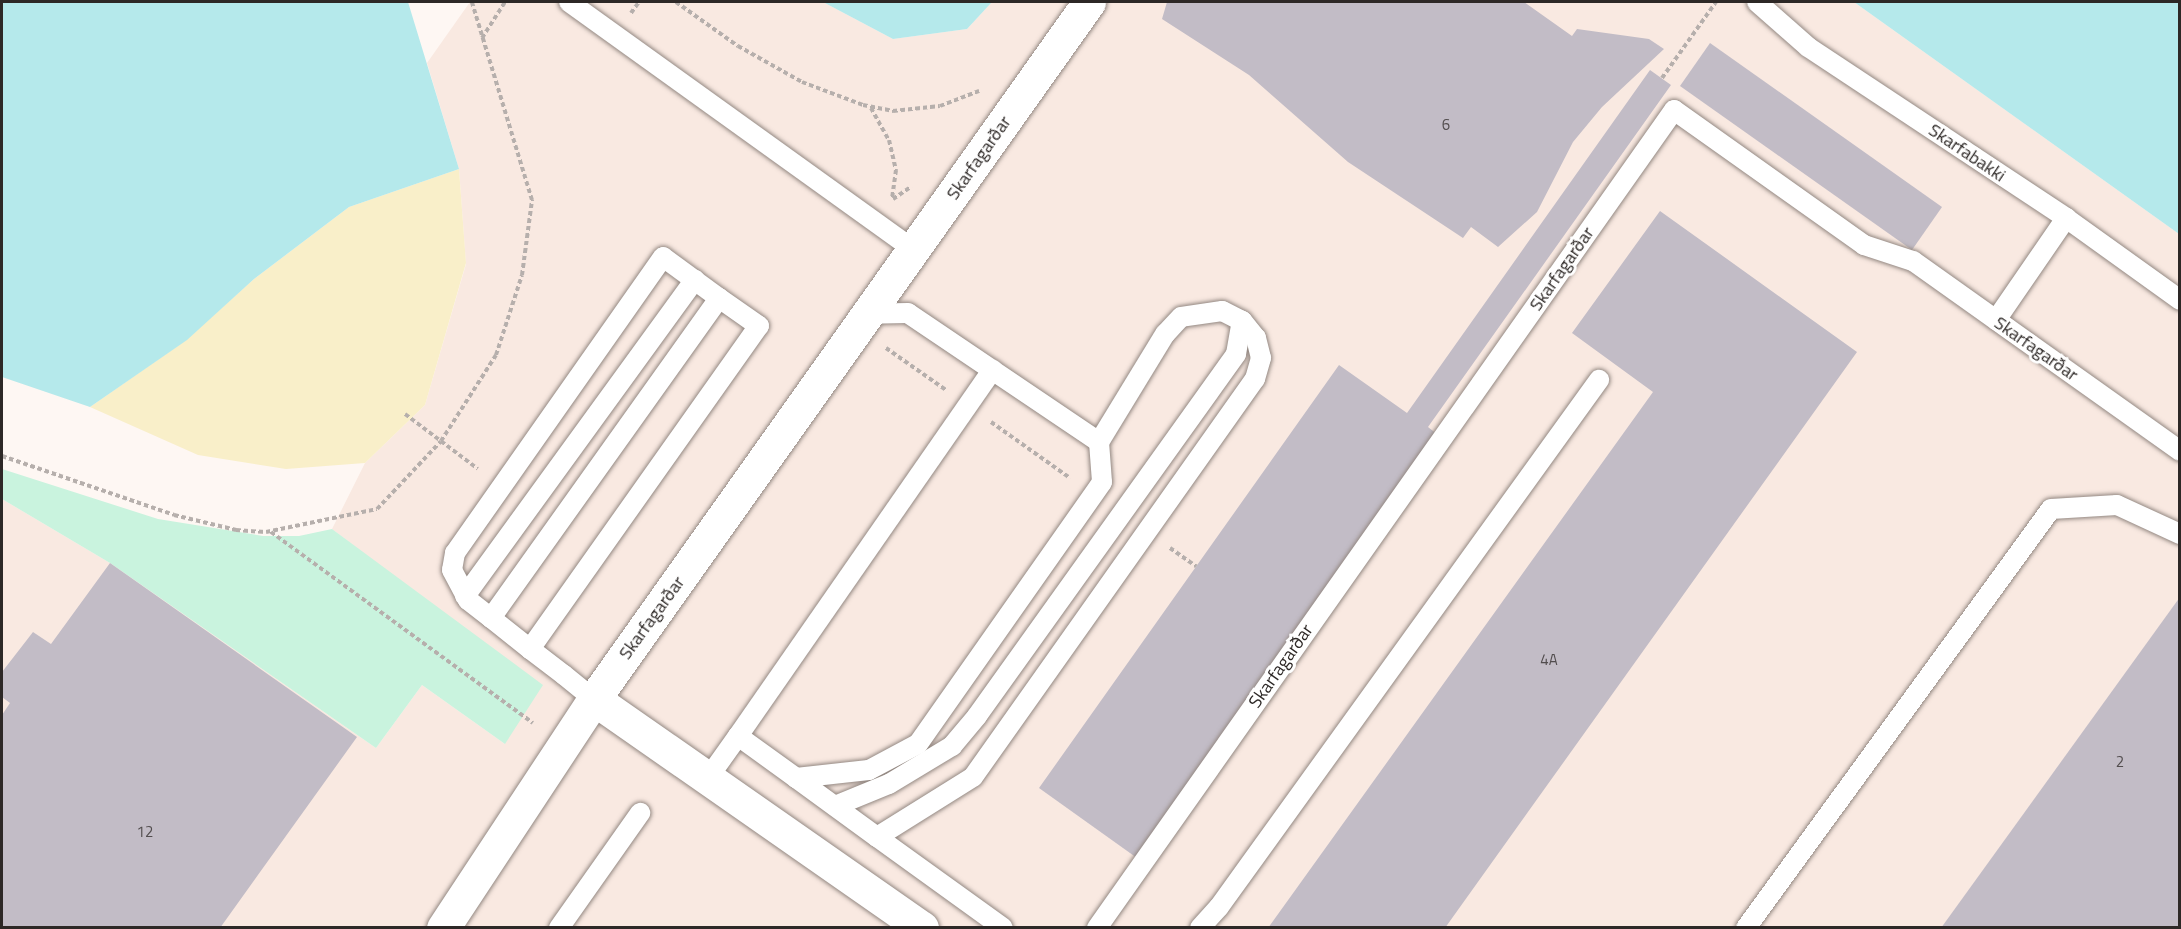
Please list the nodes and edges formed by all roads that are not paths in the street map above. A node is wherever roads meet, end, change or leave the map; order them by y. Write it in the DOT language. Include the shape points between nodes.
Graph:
graph roads {
  1 [pos="569,2"];
  2 [pos="1089,2"];
  3 [pos="1757,2"];
  4 [pos="2066,218"];
  5 [pos="914,250"];
  6 [pos="695,280"];
  7 [pos="719,298"];
  8 [pos="2180,300"];
  9 [pos="869,314"];
  10 [pos="1996,320"];
  11 [pos="1242,321"];
  12 [pos="992,370"];
  13 [pos="1599,380"];
  14 [pos="1099,442"];
  15 [pos="2180,451"];
  16 [pos="2180,534"];
  17 [pos="465,596"];
  18 [pos="491,618"];
  19 [pos="530,648"];
  20 [pos="594,699"];
  21 [pos="738,736"];
  22 [pos="708,778"];
  23 [pos="796,778"];
  24 [pos="835,806"];
  25 [pos="640,813"];
  26 [pos="877,837"];
  27 [pos="453,924"];
  28 [pos="559,927"];
  29 [pos="922,927"];
  30 [pos="1003,927"];
  31 [pos="1097,927"];
  32 [pos="1200,927"];
  33 [pos="1746,927"];
  1 -- 5 [label="lane"];
  2 -- 5 [label="street, Skarfagarðar"];
  3 -- 4 [label="lane, Skarfabakki" via="1808,47"];
  4 -- 8 [label="lane, Skarfabakki"];
  4 -- 10 [label="lane"];
  5 -- 9 [label="street, Skarfagarðar"];
  6 -- 7 [label="lane"];
  6 -- 17 [label="lane"];
  6 -- 17 [label="lane" via="663,257 455,553 452,570"];
  7 -- 18 [label="lane"];
  7 -- 19 [label="lane" via="759,326"];
  9 -- 12 [label="lane" via="908,313"];
  9 -- 20 [label="street, Skarfagarðar"];
  10 -- 15 [label="lane, Skarfagarðar"];
  10 -- 31 [label="lane, Skarfagarðar" via="1913,261 1864,245 1674,110"];
  11 -- 14 [label="lane" via="1222,311 1181,317 1165,334"];
  11 -- 24 [label="lane" via="1236,354 977,717 952,746 889,784"];
  11 -- 26 [label="lane" via="1256,338 1261,358 1255,380 973,777"];
  12 -- 14 [label="lane"];
  12 -- 21 [label="lane"];
  13 -- 32 [label="lane" via="1219,907"];
  14 -- 23 [label="lane" via="1104,470 1094,495 918,744 869,770"];
  16 -- 33 [label="lane" via="2116,505 2051,509"];
  17 -- 18 [label="lane"];
  18 -- 19 [label="lane"];
  19 -- 20 [label="lane"];
  20 -- 22 [label="street"];
  20 -- 27 [label="street, Skarfagarðar"];
  21 -- 22 [label="lane"];
  21 -- 23 [label="lane"];
  22 -- 29 [label="street"];
  23 -- 24 [label="lane"];
  24 -- 26 [label="lane"];
  25 -- 28 [label="lane"];
  26 -- 30 [label="lane"];
}
